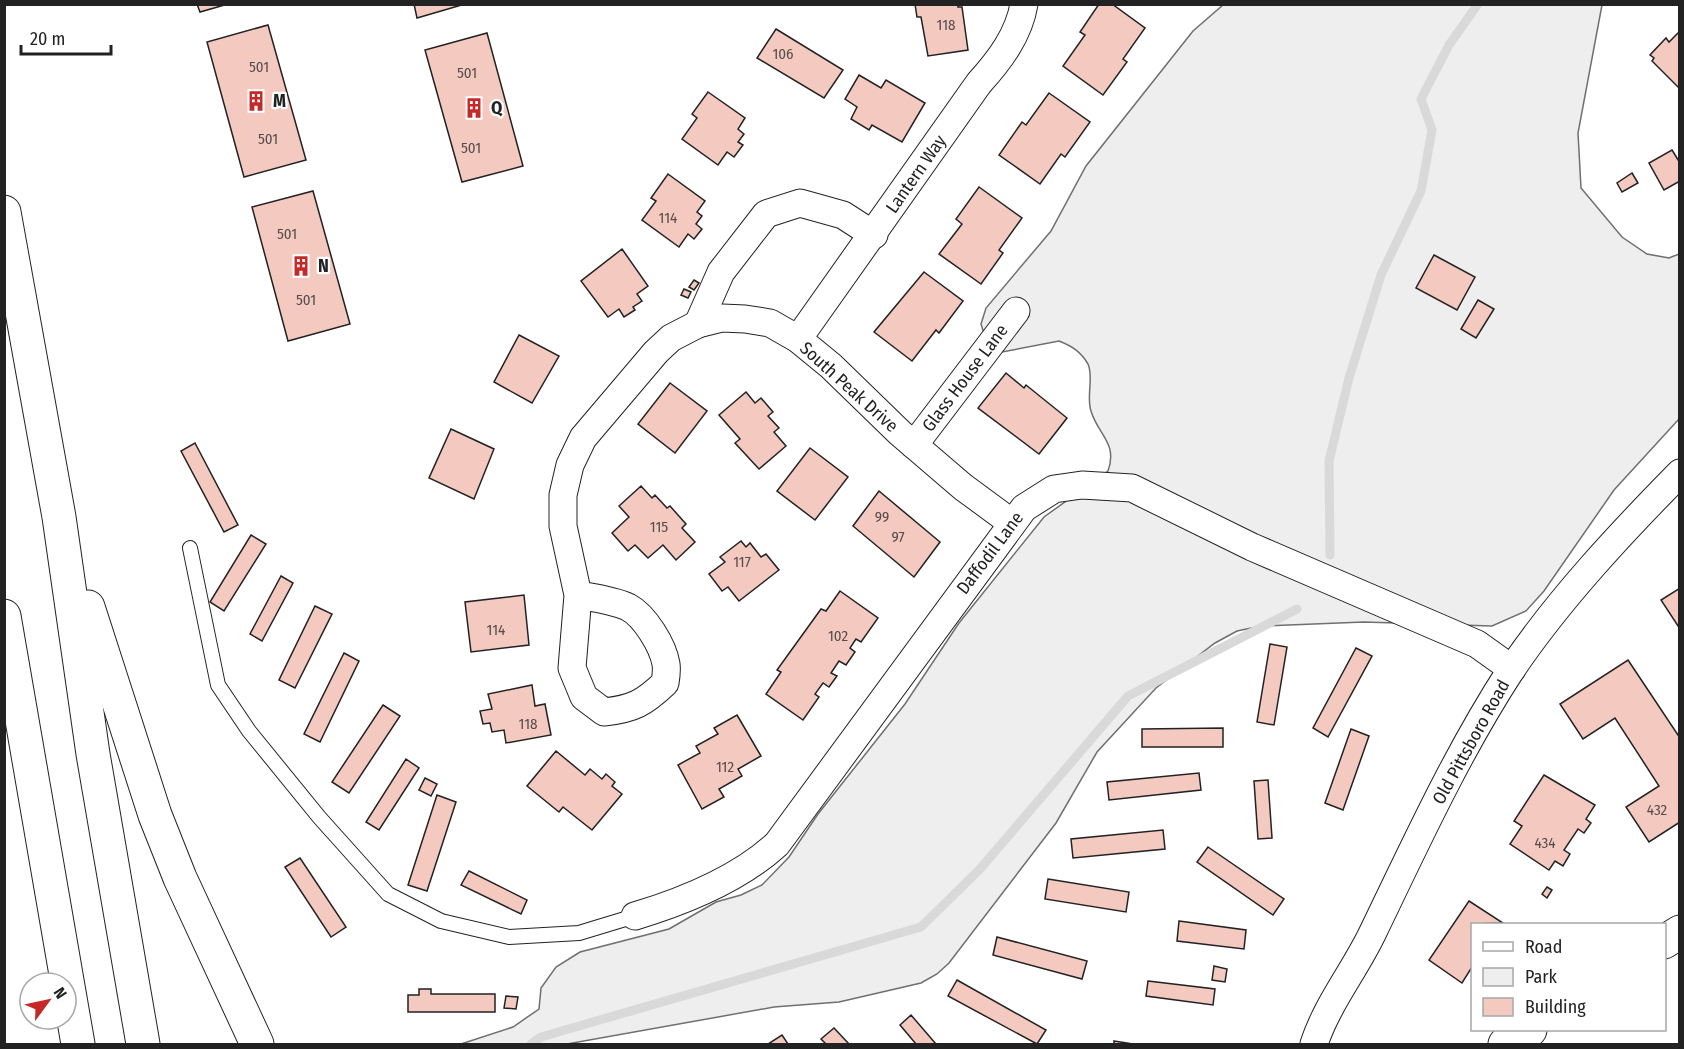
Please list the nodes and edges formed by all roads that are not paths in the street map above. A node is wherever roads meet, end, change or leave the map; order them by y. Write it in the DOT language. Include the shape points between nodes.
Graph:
graph roads {
  1 [pos="1024,4"];
  2 [pos="4,212"];
  3 [pos="874,235"];
  4 [pos="1016,312"];
  5 [pos="698,324"];
  6 [pos="798,339"];
  7 [pos="914,445"];
  8 [pos="1680,473"];
  9 [pos="59,517"];
  10 [pos="1012,523"];
  11 [pos="190,548"];
  12 [pos="578,595"];
  13 [pos="4,616"];
  14 [pos="1512,669"];
  15 [pos="635,916"];
  16 [pos="1680,932"];
  17 [pos="1666,941"];
  18 [pos="1527,1031"];
  19 [pos="78,1044"];
  20 [pos="143,1044"];
  21 [pos="257,1044"];
  22 [pos="1314,1044"];
  23 [pos="1505,1044"];
  1 -- 3 [label="street, Lantern Way" via="998,63 979,83"];
  2 -- 9 [label="main road"];
  3 -- 5 [label="street" via="843,215 800,203 766,214 722,272"];
  3 -- 6 [label="street, Lantern Way"];
  4 -- 7 [label="street, Glass House Lane"];
  5 -- 6 [label="street, South Peak Drive" via="722,318 745,319 770,323"];
  5 -- 12 [label="street, South Peak Drive" via="671,338 656,352 583,438 570,465 563,495 562,526"];
  6 -- 7 [label="street, South Peak Drive"];
  7 -- 10 [label="street, South Peak Drive"];
  8 -- 14 [label="street, Old Pittsboro Road" via="1587,572"];
  9 -- 20 [label="main road" via="93,754"];
  9 -- 21 [label="main road" via="155,814 180,878"];
  10 -- 14 [label="street, Daffodil Lane" via="1024,508 1054,489 1082,485 1132,488 1252,547 1477,644"];
  10 -- 15 [label="street, Daffodil Lane" via="777,844 736,875"];
  11 -- 15 [label="lane" via="218,685 249,731 312,809 388,894 441,921 509,937 579,933"];
  12 -- 12 [label="street, South Peak Drive" via="630,608 657,642 667,665 665,683 628,710 604,712 584,697 573,668"];
  13 -- 19 [label="main road"];
  14 -- 22 [label="street, Old Pittsboro Road" via="1463,750"];
  16 -- 17 [label="main road"];
  18 -- 23 [label="main road"];
}
